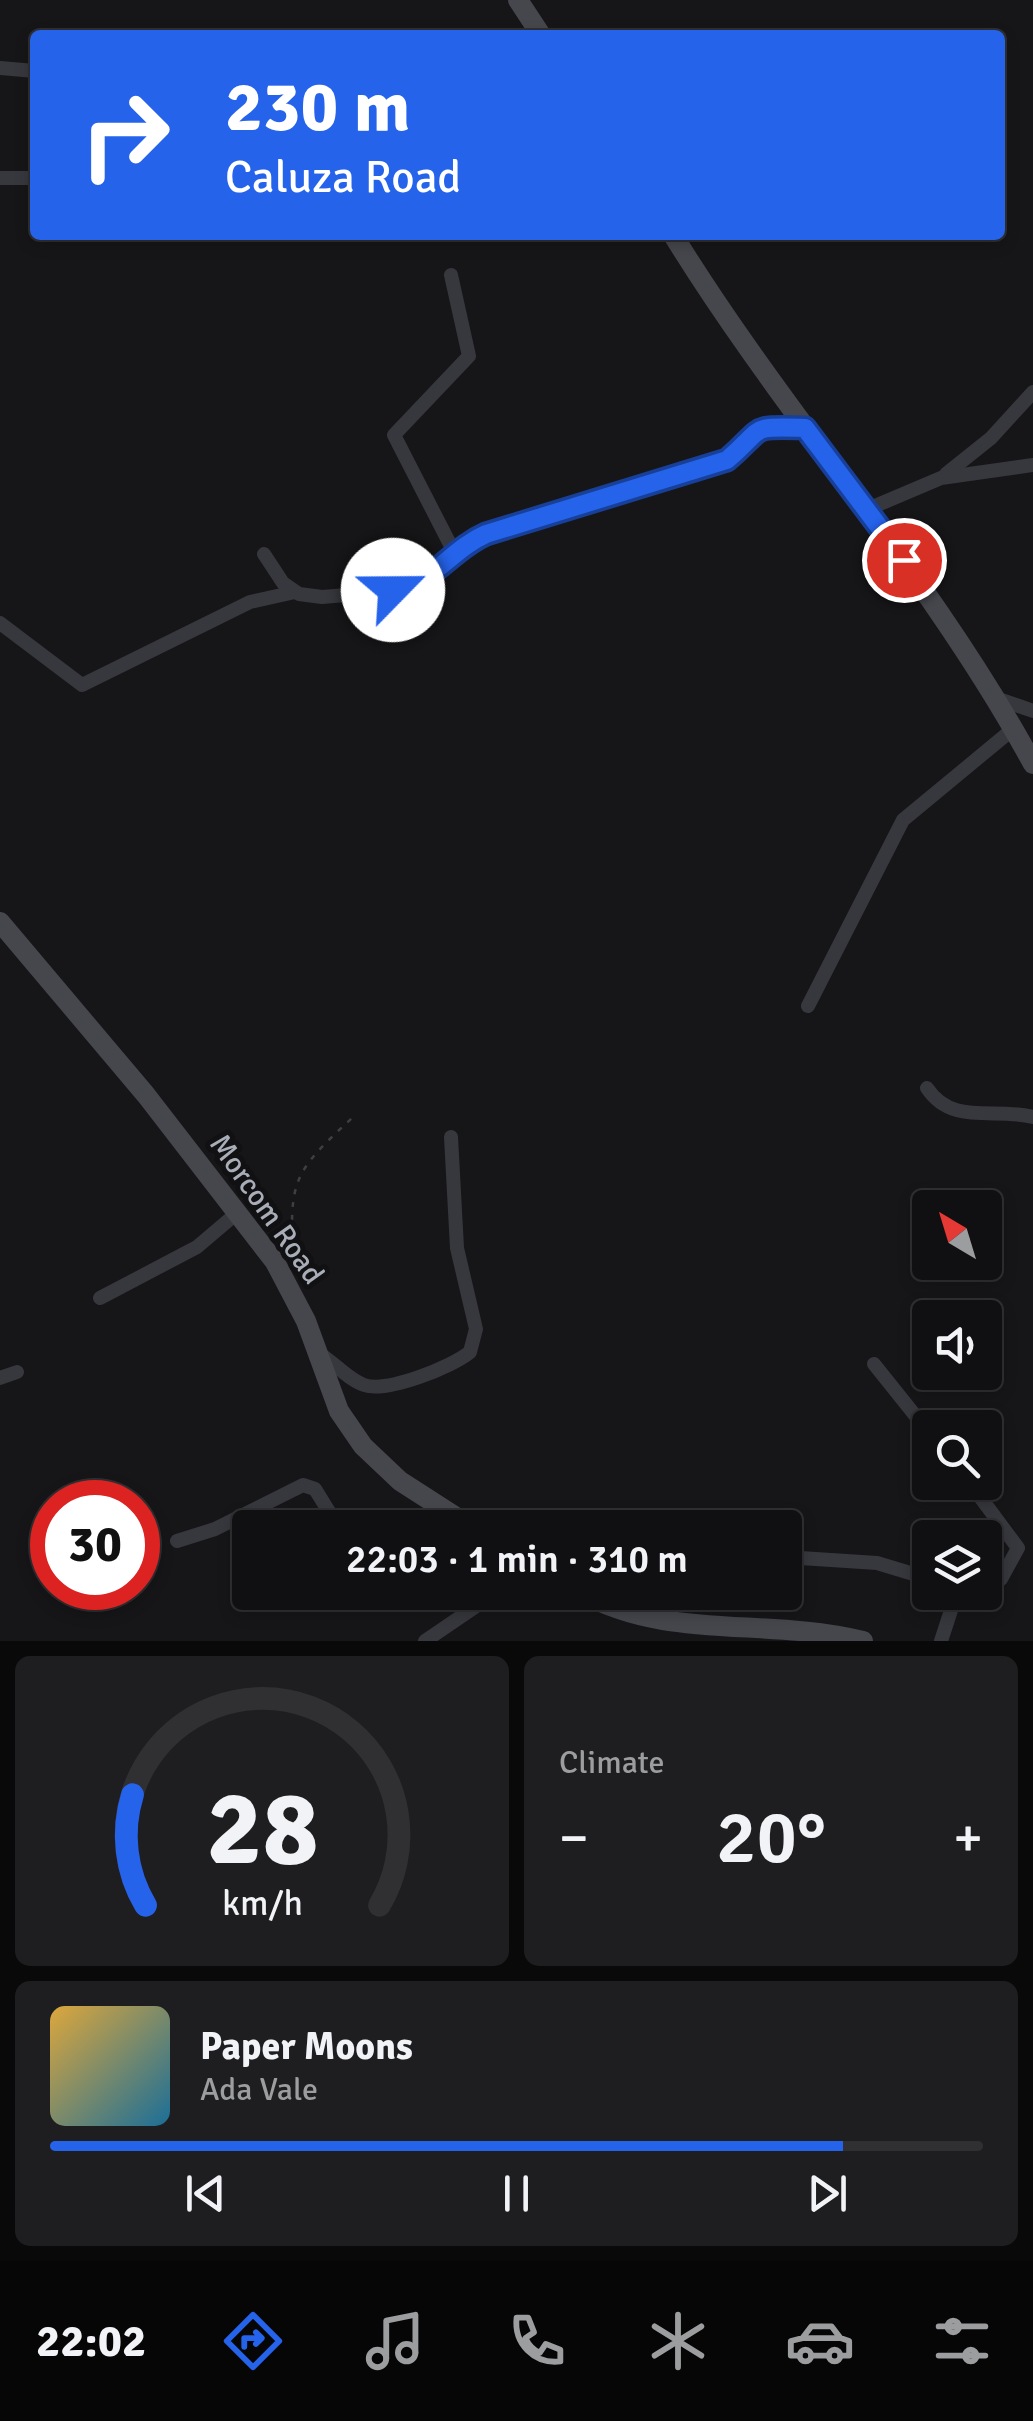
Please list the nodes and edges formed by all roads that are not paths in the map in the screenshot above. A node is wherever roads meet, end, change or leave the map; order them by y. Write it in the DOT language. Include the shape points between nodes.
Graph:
graph roads {
  1 [pos="518,0"];
  2 [pos="539,30"];
  3 [pos="0,68"];
  4 [pos="30,71"];
  5 [pos="0,178"];
  6 [pos="30,178"];
  7 [pos="676,240"];
  8 [pos="451,275"];
  9 [pos="1033,392"];
  10 [pos="805,428"];
  11 [pos="1033,465"];
  12 [pos="941,478"];
  13 [pos="868,509"];
  14 [pos="454,552"];
  15 [pos="264,554"];
  16 [pos="295,592"];
  17 [pos="0,622"];
  18 [pos="996,698"];
  19 [pos="1033,711"];
  20 [pos="1014,729"];
  21 [pos="1033,764"];
  22 [pos="0,922"];
  23 [pos="808,1006"];
  24 [pos="927,1088"];
  25 [pos="1033,1117"];
  26 [pos="451,1138"];
  27 [pos="238,1213"];
  28 [pos="100,1298"];
  29 [pos="316,1352"];
  30 [pos="874,1364"];
  31 [pos="18,1372"];
  32 [pos="0,1378"];
  33 [pos="912,1412"];
  34 [pos="440,1507"];
  35 [pos="254,1510"];
  36 [pos="329,1510"];
  37 [pos="435,1510"];
  38 [pos="445,1510"];
  39 [pos="232,1521"];
  40 [pos="1002,1526"];
  41 [pos="177,1541"];
  42 [pos="802,1558"];
  43 [pos="912,1574"];
  44 [pos="1002,1577"];
  45 [pos="470,1610"];
  46 [pos="612,1610"];
  47 [pos="951,1610"];
  48 [pos="765,1634"];
  49 [pos="425,1641"];
  50 [pos="863,1641"];
  51 [pos="941,1641"];
  1 -- 2 [label="street"];
  3 -- 4 [label="street"];
  5 -- 6 [label="street"];
  7 -- 10 [label="street"];
  8 -- 14 [label="street" via="469,356 394,435"];
  9 -- 12 [label="street" via="992,438"];
  10 -- 13 [label="street"];
  10 -- 14 [label="street" via="758,429 727,460 504,528"];
  11 -- 12 [label="street"];
  12 -- 13 [label="street"];
  13 -- 18 [label="street"];
  14 -- 16 [label="street" via="439,571 403,588 322,597"];
  15 -- 16 [label="street"];
  16 -- 17 [label="street" via="250,602 82,685"];
  18 -- 19 [label="street"];
  18 -- 20 [label="street"];
  20 -- 21 [label="street"];
  20 -- 23 [label="street" via="903,820"];
  22 -- 27 [label="street, Morcom Road"];
  24 -- 25 [label="street" via="953,1112"];
  26 -- 29 [label="street" via="457,1248 476,1329 470,1352 452,1364 378,1386 356,1380"];
  27 -- 28 [label="street" via="198,1247"];
  27 -- 29 [label="street, Morcom Road" via="295,1296"];
  29 -- 34 [label="street, Morcom Road" via="339,1411 362,1446"];
  30 -- 33 [label="street"];
  31 -- 32 [label="street"];
  34 -- 37 [label="street"];
  34 -- 38 [label="street, Morcom Road"];
  35 -- 36 [label="street" via="303,1485 316,1489"];
  39 -- 41 [label="street"];
  40 -- 44 [label="street" via="1018,1548"];
  42 -- 43 [label="street" via="863,1561"];
  45 -- 49 [label="street"];
  46 -- 48 [label="street" via="656,1625"];
  47 -- 51 [label="street"];
  48 -- 50 [label="street" via="809,1629"];
}
